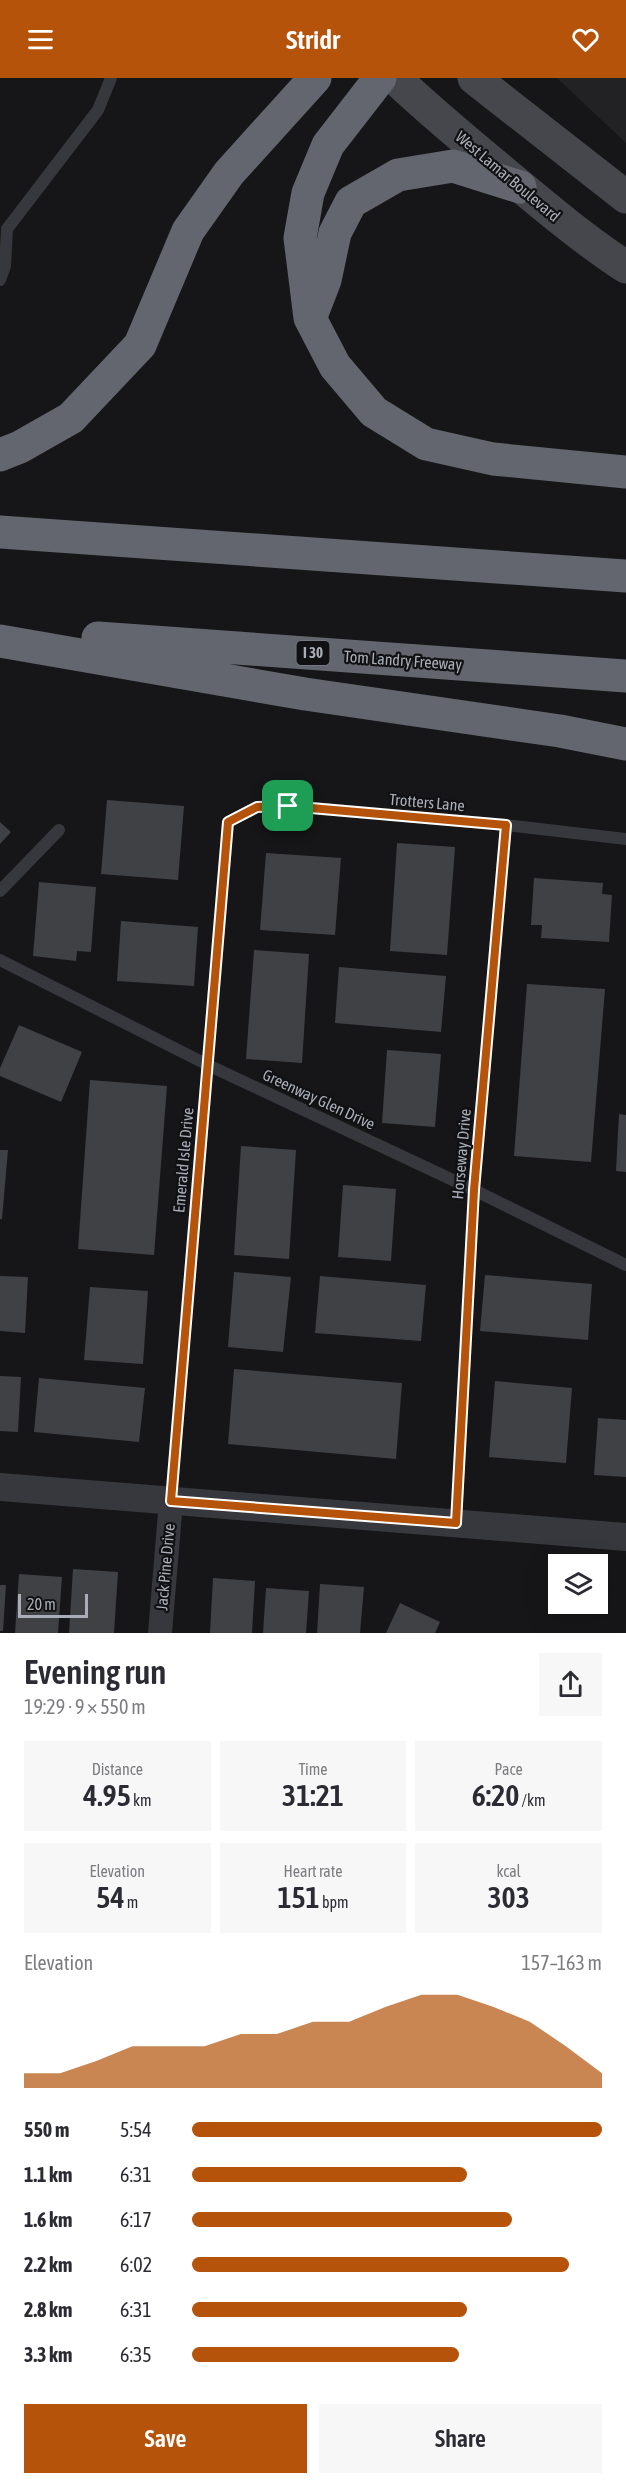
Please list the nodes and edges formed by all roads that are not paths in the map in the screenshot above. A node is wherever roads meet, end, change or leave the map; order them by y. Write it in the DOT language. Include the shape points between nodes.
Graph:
graph roads {
  1 [pos="111,78"];
  2 [pos="315,78"];
  3 [pos="380,78"];
  4 [pos="395,78"];
  5 [pos="474,78"];
  6 [pos="520,187"];
  7 [pos="626,197"];
  8 [pos="626,267"];
  9 [pos="0,280"];
  10 [pos="310,318"];
  11 [pos="0,454"];
  12 [pos="626,472"];
  13 [pos="0,532"];
  14 [pos="626,576"];
  15 [pos="0,630"];
  16 [pos="0,640"];
  17 [pos="626,676"];
  18 [pos="626,744"];
  19 [pos="228,822"];
  20 [pos="506,825"];
  21 [pos="59,830"];
  22 [pos="626,839"];
  23 [pos="0,891"];
  24 [pos="0,960"];
  25 [pos="208,1065"];
  26 [pos="474,1190"];
  27 [pos="626,1265"];
  28 [pos="0,1487"];
  29 [pos="171,1501"];
  30 [pos="456,1523"];
  31 [pos="626,1537"];
  32 [pos="160,1633"];
  1 -- 9 [label="lane" via="98,110 7,228 5,266"];
  2 -- 11 [label="highway" via="229,173 188,231 140,345 71,418"];
  3 -- 10 [label="highway" via="328,145 308,193 300,238"];
  4 -- 6 [label="main road, West Lamar Boulevard"];
  5 -- 7 [label="main road"];
  6 -- 8 [label="main road, West Lamar Boulevard" via="593,246"];
  6 -- 10 [label="highway" via="453,166 398,175 351,202 335,234 325,280"];
  10 -- 12 [label="highway" via="335,366 374,412 426,444 493,459"];
  13 -- 14 [label="highway"];
  15 -- 17 [label="highway, Tom Landry Freeway / I 30"];
  16 -- 18 [label="highway" via="305,694"];
  19 -- 20 [label="lane, Trotters Lane" via="257,807 288,806"];
  19 -- 25 [label="lane, Emerald Isle Drive"];
  20 -- 22 [label="lane, Trotters Lane"];
  20 -- 26 [label="lane, Horseway Drive"];
  21 -- 23 [label="lane"];
  24 -- 25 [label="lane, Greenway Glen Drive"];
  25 -- 26 [label="lane, Greenway Glen Drive"];
  25 -- 29 [label="lane, Emerald Isle Drive"];
  26 -- 27 [label="lane, Greenway Glen Drive"];
  26 -- 30 [label="lane, Horseway Drive"];
  28 -- 29 [label="street"];
  29 -- 30 [label="street"];
  29 -- 32 [label="street, Jack Pine Drive"];
  30 -- 31 [label="street"];
}
